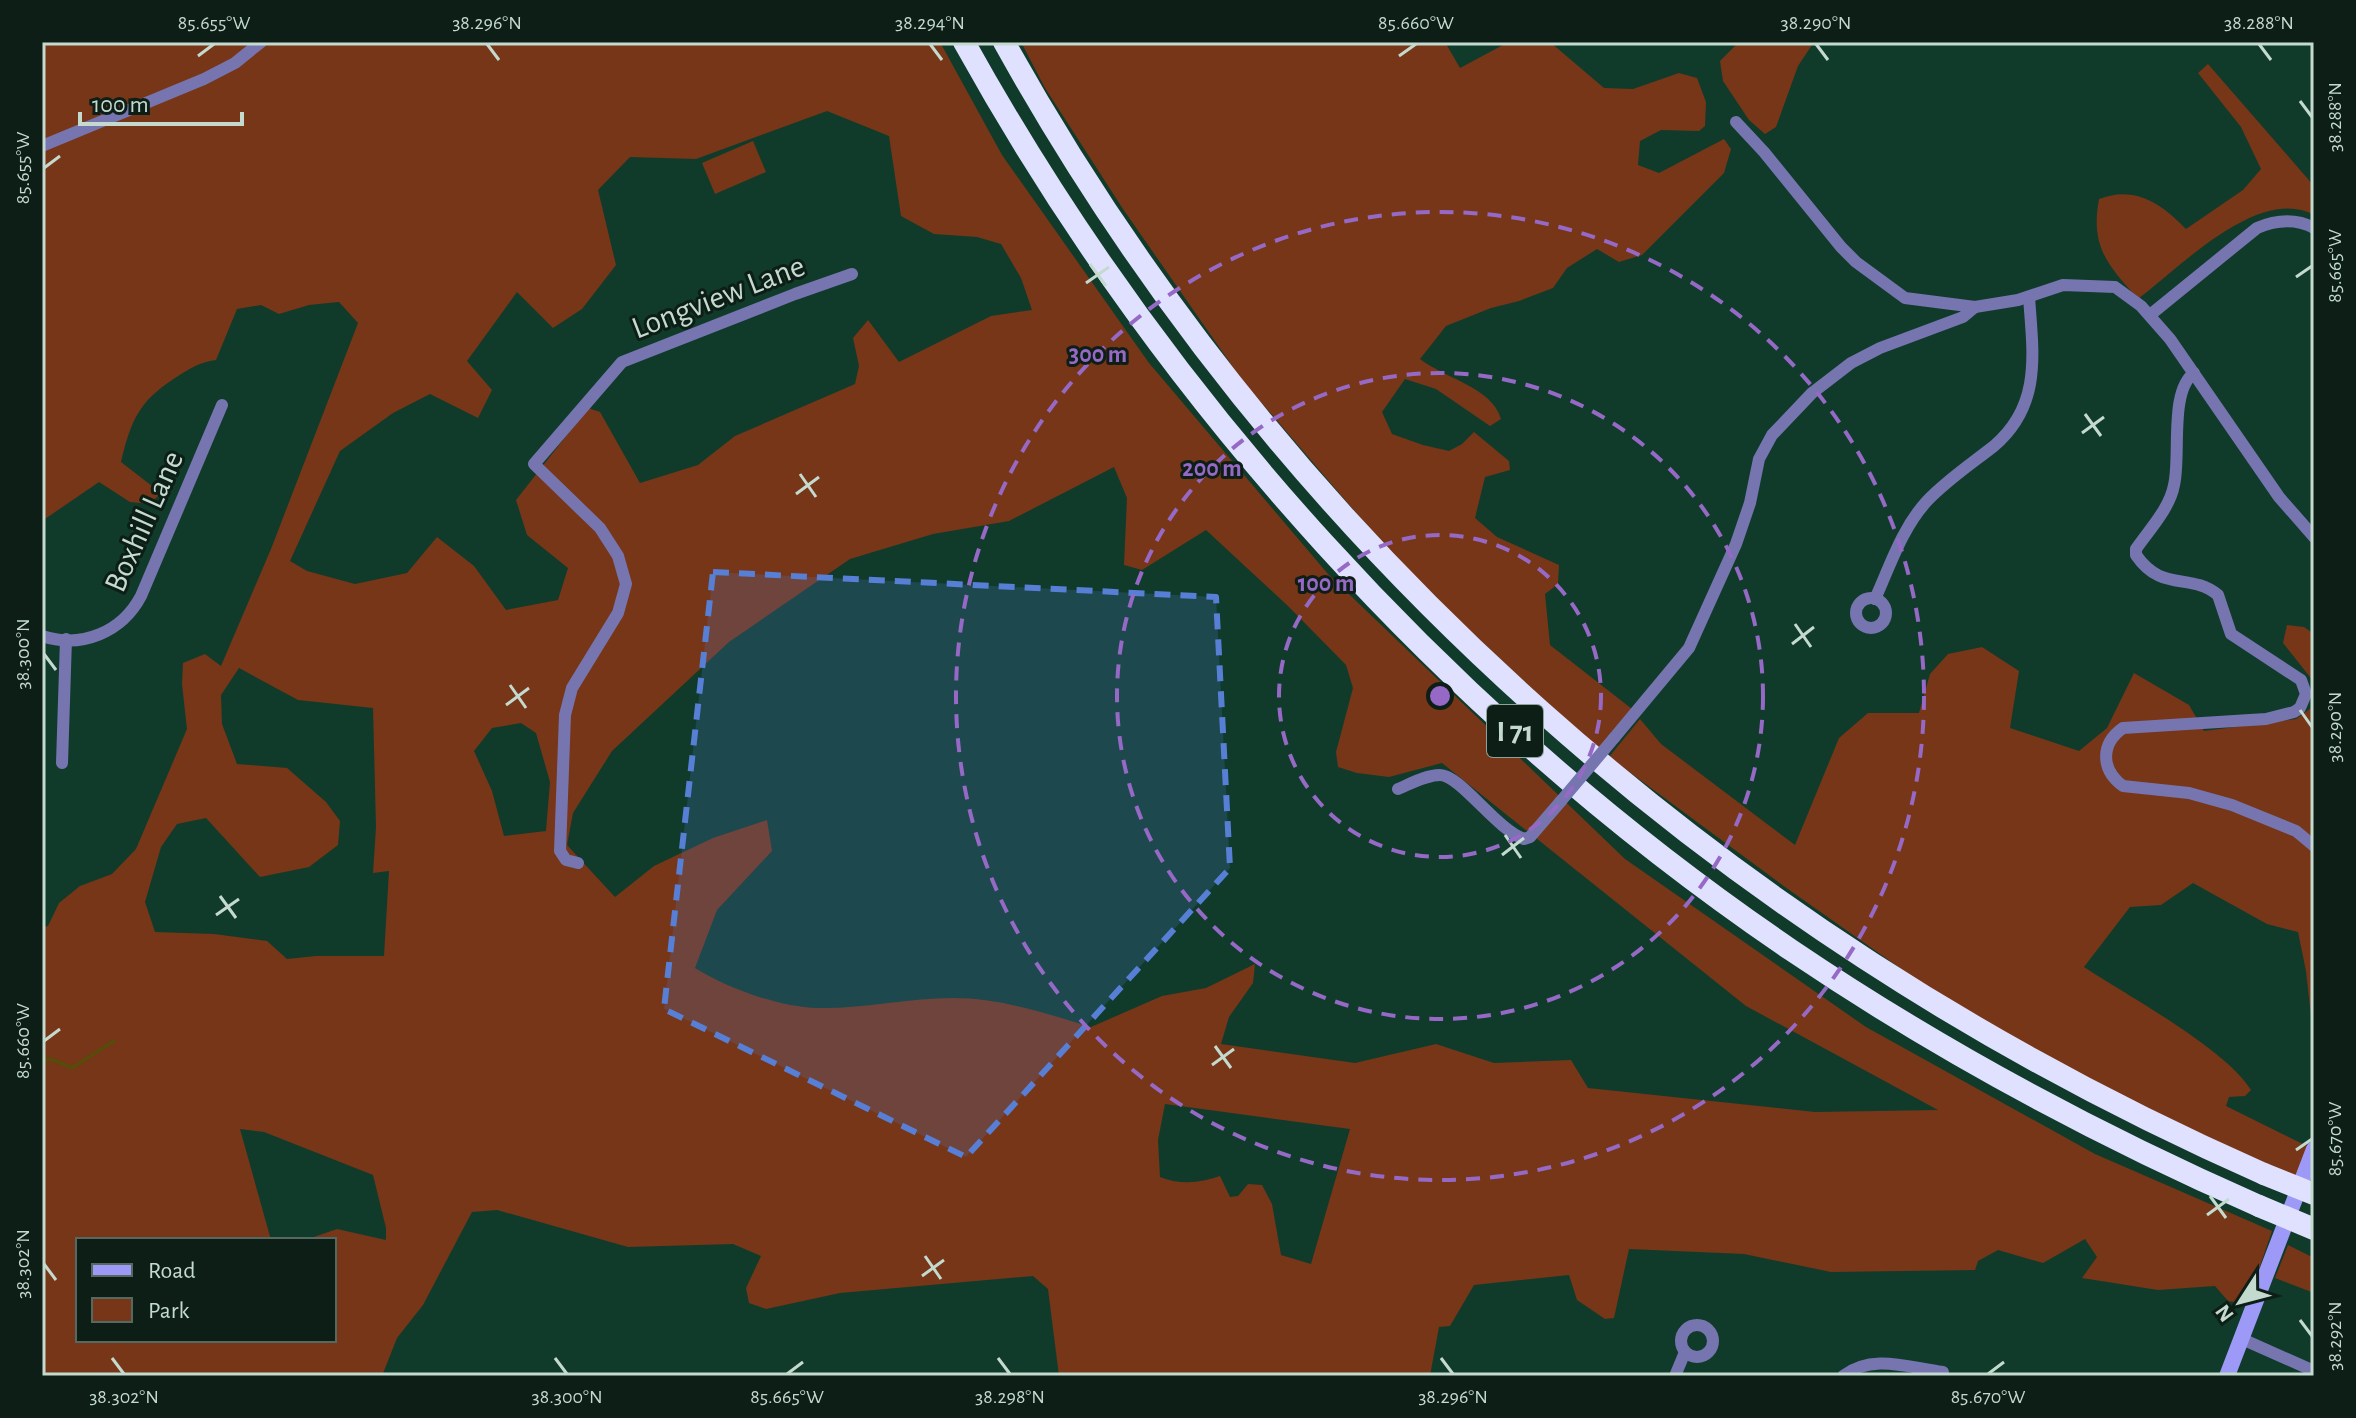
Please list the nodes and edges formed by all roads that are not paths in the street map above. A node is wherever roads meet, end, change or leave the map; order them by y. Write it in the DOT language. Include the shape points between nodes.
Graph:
graph roads {
  1 [pos="261,42"];
  2 [pos="964,42"];
  3 [pos="1004,42"];
  4 [pos="1736,122"];
  5 [pos="42,146"];
  6 [pos="2314,228"];
  7 [pos="852,274"];
  8 [pos="2029,297"];
  9 [pos="1975,307"];
  10 [pos="2150,315"];
  11 [pos="2194,373"];
  12 [pos="222,405"];
  13 [pos="2314,537"];
  14 [pos="1875,599"];
  15 [pos="42,636"];
  16 [pos="66,639"];
  17 [pos="62,763"];
  18 [pos="1398,789"];
  19 [pos="2314,846"];
  20 [pos="578,863"];
  21 [pos="2314,1149"];
  22 [pos="2314,1194"];
  23 [pos="2314,1229"];
  24 [pos="2242,1339"];
  25 [pos="1685,1352"];
  26 [pos="2314,1371"];
  27 [pos="1943,1372"];
  28 [pos="1675,1376"];
  29 [pos="1843,1376"];
  30 [pos="2227,1376"];
  1 -- 5 [label="street" via="204,79"];
  2 -- 23 [label="highway, I 71, bridge" via="1082,236 1213,414 1327,544 1486,706 1707,890 1833,978 2069,1117"];
  3 -- 22 [label="highway, I 71, bridge" via="1112,220 1230,382 1384,560 1545,716 1729,866 1899,982 2079,1086"];
  4 -- 9 [label="street" via="1856,262 1905,298"];
  6 -- 10 [label="street" via="2281,221 2257,228"];
  7 -- 20 [label="street, Longview Lane" via="622,362 534,464 600,528 618,556 626,584 618,613 572,688 565,715 560,851 566,860"];
  8 -- 9 [label="street"];
  8 -- 10 [label="street" via="2063,285 2115,287"];
  8 -- 14 [label="street" via="2031,381 2026,404 2008,432 1921,509"];
  9 -- 18 [label="street, bridge" via="1963,317 1851,363 1812,393 1772,435 1759,459 1736,544 1689,648 1530,837 1504,828 1449,777 1435,776"];
  10 -- 11 [label="street"];
  11 -- 13 [label="street" via="2279,497"];
  11 -- 19 [label="street" via="2183,391 2174,486 2136,555 2155,575 2218,595 2231,634 2301,680 2305,701 2294,712 2266,719 2123,728 2107,747 2106,765 2123,786 2189,793 2232,805 2296,831"];
  12 -- 16 [label="street, Boxhill Lane" via="135,607 104,633"];
  15 -- 16 [label="street, Boxhill Lane"];
  16 -- 17 [label="street"];
  21 -- 24 [label="street"];
  24 -- 26 [label="street"];
  24 -- 30 [label="street"];
  25 -- 28 [label="street"];
  27 -- 29 [label="street" via="1883,1362"];
}
